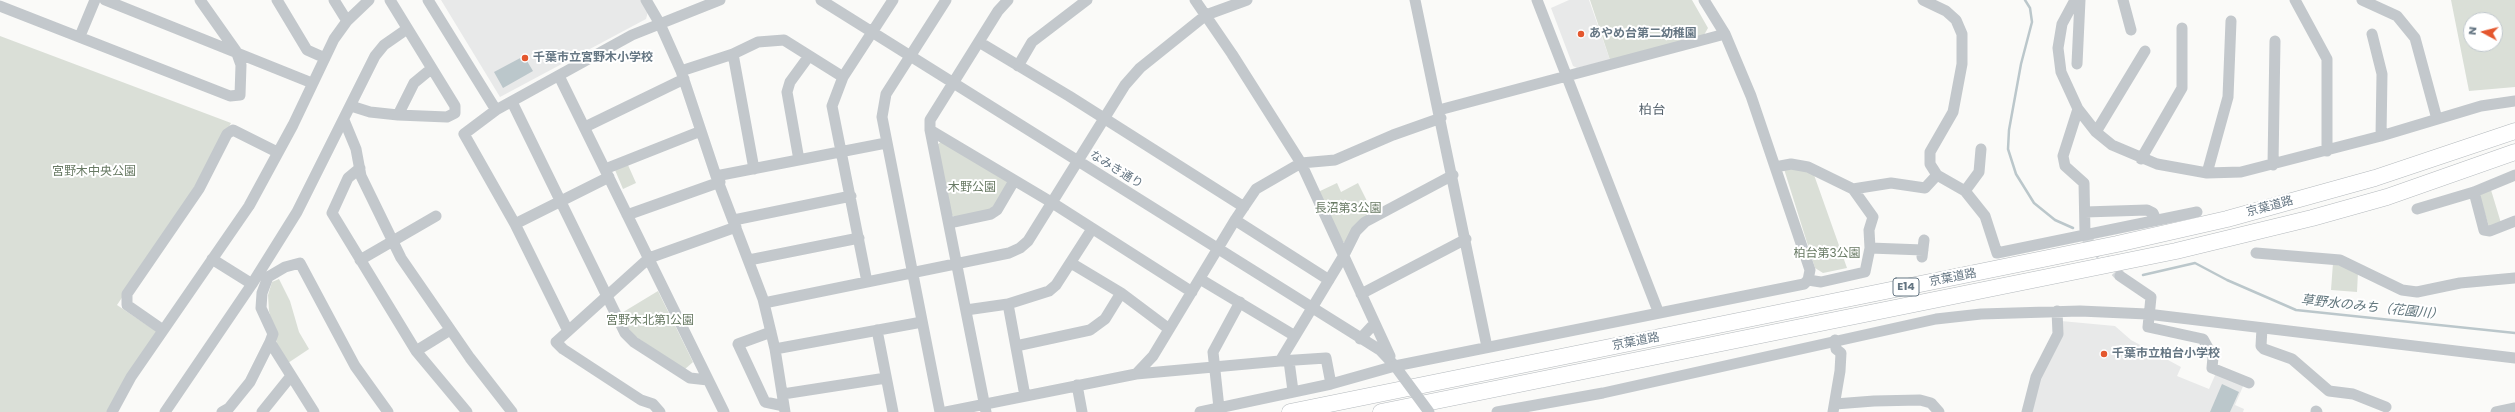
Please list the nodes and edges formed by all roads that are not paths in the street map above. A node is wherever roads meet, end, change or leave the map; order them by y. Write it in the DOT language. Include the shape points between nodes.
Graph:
graph roads {
  1 [pos="95,0"];
  2 [pos="105,0"];
  3 [pos="200,0"];
  4 [pos="277,0"];
  5 [pos="334,0"];
  6 [pos="369,0"];
  7 [pos="390,0"];
  8 [pos="428,0"];
  9 [pos="646,0"];
  10 [pos="719,0"];
  11 [pos="821,0"];
  12 [pos="893,0"];
  13 [pos="946,0"];
  14 [pos="1008,0"];
  15 [pos="1195,0"];
  16 [pos="1247,0"];
  17 [pos="1415,0"];
  18 [pos="1537,0"];
  19 [pos="1704,0"];
  20 [pos="1923,0"];
  21 [pos="2075,0"];
  22 [pos="2080,0"];
  23 [pos="2123,0"];
  24 [pos="2294,0"];
  25 [pos="2362,0"];
  26 [pos="1082,1"];
  27 [pos="837,4"];
  28 [pos="0,6"];
  29 [pos="1206,15"];
  30 [pos="346,21"];
  31 [pos="2231,21"];
  32 [pos="660,24"];
  33 [pos="2182,28"];
  34 [pos="407,29"];
  35 [pos="2131,30"];
  36 [pos="873,32"];
  37 [pos="1725,34"];
  38 [pos="2372,34"];
  39 [pos="80,36"];
  40 [pos="2275,41"];
  41 [pos="979,42"];
  42 [pos="236,51"];
  43 [pos="2145,51"];
  44 [pos="733,54"];
  45 [pos="809,56"];
  46 [pos="911,56"];
  47 [pos="325,58"];
  48 [pos="2077,64"];
  49 [pos="1018,66"];
  50 [pos="431,69"];
  51 [pos="682,75"];
  52 [pos="560,76"];
  53 [pos="843,77"];
  54 [pos="1566,77"];
  55 [pos="952,82"];
  56 [pos="312,83"];
  57 [pos="2515,101"];
  58 [pos="512,102"];
  59 [pos="351,106"];
  60 [pos="2078,109"];
  61 [pos="496,110"];
  62 [pos="1440,114"];
  63 [pos="398,115"];
  64 [pos="1105,119"];
  65 [pos="2437,119"];
  66 [pos="344,120"];
  67 [pos="585,127"];
  68 [pos="930,130"];
  69 [pos="701,131"];
  70 [pos="2515,131"];
  71 [pos="2096,132"];
  72 [pos="2381,136"];
  73 [pos="886,143"];
  74 [pos="1981,149"];
  75 [pos="2327,151"];
  76 [pos="277,152"];
  77 [pos="842,152"];
  78 [pos="2515,152"];
  79 [pos="2141,159"];
  80 [pos="799,160"];
  81 [pos="1078,161"];
  82 [pos="1300,163"];
  83 [pos="2273,165"];
  84 [pos="1776,167"];
  85 [pos="360,168"];
  86 [pos="754,169"];
  87 [pos="607,173"];
  88 [pos="2207,173"];
  89 [pos="1453,175"];
  90 [pos="1937,175"];
  91 [pos="2515,176"];
  92 [pos="718,179"];
  93 [pos="1014,180"];
  94 [pos="1853,189"];
  95 [pos="1965,191"];
  96 [pos="2474,192"];
  97 [pos="851,196"];
  98 [pos="561,201"];
  99 [pos="1051,202"];
  100 [pos="1244,207"];
  101 [pos="2417,210"];
  102 [pos="2085,212"];
  103 [pos="2197,212"];
  104 [pos="627,214"];
  105 [pos="436,216"];
  106 [pos="1235,220"];
  107 [pos="2156,220"];
  108 [pos="2515,220"];
  109 [pos="735,223"];
  110 [pos="949,223"];
  111 [pos="515,224"];
  112 [pos="1092,229"];
  113 [pos="2085,234"];
  114 [pos="859,238"];
  115 [pos="1466,239"];
  116 [pos="392,240"];
  117 [pos="1870,248"];
  118 [pos="1218,249"];
  119 [pos="1923,249"];
  120 [pos="2256,253"];
  121 [pos="1344,255"];
  122 [pos="648,258"];
  123 [pos="212,259"];
  124 [pos="360,260"];
  125 [pos="749,260"];
  126 [pos="1071,263"];
  127 [pos="957,264"];
  128 [pos="912,273"];
  129 [pos="2120,276"];
  130 [pos="1200,278"];
  131 [pos="2515,278"];
  132 [pos="1329,280"];
  133 [pos="1808,280"];
  134 [pos="868,282"];
  135 [pos="252,284"];
  136 [pos="1192,292"];
  137 [pos="1121,293"];
  138 [pos="1361,294"];
  139 [pos="607,295"];
  140 [pos="1240,302"];
  141 [pos="764,303"];
  142 [pos="1008,304"];
  143 [pos="1311,309"];
  144 [pos="966,310"];
  145 [pos="1658,311"];
  146 [pos="2057,311"];
  147 [pos="2147,314"];
  148 [pos="922,322"];
  149 [pos="1374,324"];
  150 [pos="2262,328"];
  151 [pos="1169,329"];
  152 [pos="163,330"];
  153 [pos="450,330"];
  154 [pos="877,330"];
  155 [pos="568,331"];
  156 [pos="771,332"];
  157 [pos="1295,336"];
  158 [pos="1360,339"];
  159 [pos="1835,340"];
  160 [pos="270,342"];
  161 [pos="1016,346"];
  162 [pos="1487,347"];
  163 [pos="775,349"];
  164 [pos="416,352"];
  165 [pos="2515,358"];
  166 [pos="1284,361"];
  167 [pos="1394,366"];
  168 [pos="1213,367"];
  169 [pos="1136,374"];
  170 [pos="291,376"];
  171 [pos="886,378"];
  172 [pos="708,380"];
  173 [pos="2249,383"];
  174 [pos="1331,384"];
  175 [pos="1077,386"];
  176 [pos="1294,391"];
  177 [pos="1024,396"];
  178 [pos="784,404"];
  179 [pos="985,408"];
  180 [pos="1219,408"];
  181 [pos="1834,408"];
  182 [pos="2386,408"];
  183 [pos="2515,408"];
  184 [pos="112,412"];
  185 [pos="165,412"];
  186 [pos="222,412"];
  187 [pos="262,412"];
  188 [pos="314,412"];
  189 [pos="388,412"];
  190 [pos="468,412"];
  191 [pos="512,412"];
  192 [pos="660,412"];
  193 [pos="724,412"];
  194 [pos="893,412"];
  195 [pos="940,412"];
  196 [pos="946,412"];
  197 [pos="1082,412"];
  198 [pos="1200,412"];
  199 [pos="1290,412"];
  200 [pos="1381,412"];
  201 [pos="1429,412"];
  202 [pos="1498,412"];
  203 [pos="1939,412"];
  204 [pos="2027,412"];
  205 [pos="2496,412"];
  1 -- 39 [label="street"];
  2 -- 42 [label="street"];
  3 -- 42 [label="street"];
  4 -- 47 [label="street" via="307,50"];
  5 -- 30 [label="street"];
  6 -- 30 [label="street"];
  7 -- 34 [label="street"];
  8 -- 61 [label="street"];
  9 -- 32 [label="street"];
  10 -- 32 [label="street"];
  11 -- 27 [label="street, なみき通り"];
  12 -- 36 [label="street"];
  13 -- 46 [label="street"];
  14 -- 41 [label="street"];
  15 -- 29 [label="street"];
  16 -- 29 [label="street"];
  17 -- 62 [label="street"];
  18 -- 54 [label="street"];
  19 -- 37 [label="street"];
  20 -- 90 [label="street" via="1946,11 1956,20 1962,34 1962,64 1953,112 1930,152 1930,164"];
  21 -- 60 [label="street" via="2062,24 2058,48 2061,72"];
  22 -- 48 [label="street"];
  23 -- 35 [label="street"];
  24 -- 75 [label="street" via="2327,59"];
  25 -- 65 [label="street" via="2397,16 2415,38"];
  26 -- 49 [label="street" via="1032,42"];
  27 -- 36 [label="street, なみき通り"];
  28 -- 39 [label="street"];
  29 -- 64 [label="street" via="1140,68 1125,85"];
  29 -- 82 [label="street"];
  30 -- 47 [label="street"];
  31 -- 88 [label="street" via="2228,97"];
  32 -- 51 [label="street"];
  32 -- 52 [label="street" via="632,35"];
  33 -- 79 [label="street" via="2182,88"];
  34 -- 50 [label="street"];
  34 -- 59 [label="street" via="384,45 375,56"];
  36 -- 46 [label="street, なみき通り"];
  36 -- 53 [label="street"];
  37 -- 54 [label="street"];
  37 -- 84 [label="street" via="1751,96"];
  38 -- 72 [label="street" via="2382,74"];
  39 -- 42 [label="street" via="230,96 240,95 241,65"];
  40 -- 83 [label="street"];
  41 -- 49 [label="street"];
  41 -- 55 [label="street"];
  42 -- 56 [label="street"];
  43 -- 71 [label="street"];
  44 -- 45 [label="street" via="758,42 784,40"];
  44 -- 51 [label="street"];
  44 -- 86 [label="street"];
  45 -- 53 [label="street"];
  45 -- 80 [label="street" via="790,82 787,92"];
  46 -- 55 [label="street, なみき通り"];
  46 -- 73 [label="street" via="886,94 883,103 882,117"];
  47 -- 56 [label="street"];
  49 -- 64 [label="street"];
  50 -- 63 [label="street" via="414,83"];
  50 -- 63 [label="street" via="455,106 455,113 447,117"];
  51 -- 67 [label="street"];
  51 -- 69 [label="street"];
  52 -- 58 [label="street"];
  52 -- 67 [label="street"];
  53 -- 77 [label="street" via="832,106"];
  54 -- 62 [label="street"];
  54 -- 145 [label="street"];
  55 -- 68 [label="street" via="930,120"];
  55 -- 81 [label="street, なみき通り"];
  56 -- 76 [label="street" via="293,125"];
  57 -- 65 [label="street" via="2480,106"];
  58 -- 61 [label="street"];
  58 -- 98 [label="street"];
  59 -- 63 [label="street" via="370,112"];
  59 -- 66 [label="street"];
  60 -- 71 [label="street"];
  60 -- 102 [label="street" via="2063,156 2065,166 2084,183"];
  61 -- 111 [label="street" via="464,134"];
  62 -- 82 [label="street" via="1335,160"];
  62 -- 89 [label="street"];
  64 -- 81 [label="street"];
  64 -- 100 [label="street"];
  65 -- 72 [label="street"];
  66 -- 85 [label="street" via="356,149"];
  66 -- 135 [label="street" via="297,212"];
  67 -- 87 [label="street"];
  68 -- 93 [label="street"];
  68 -- 110 [label="street"];
  69 -- 87 [label="street"];
  69 -- 92 [label="street"];
  70 -- 199 [label="highway, 京葉道路 / E14" via="2375,178 2227,219"];
  71 -- 79 [label="street" via="2112,145"];
  72 -- 75 [label="street"];
  73 -- 77 [label="street"];
  73 -- 128 [label="street"];
  74 -- 95 [label="street" via="1979,172"];
  75 -- 83 [label="street"];
  76 -- 123 [label="street" via="249,206"];
  76 -- 152 [label="street" via="233,130 228,134 199,189 127,294 127,305"];
  77 -- 80 [label="street"];
  77 -- 97 [label="street"];
  78 -- 200 [label="highway, 京葉道路 / E14" via="2387,197 2176,251"];
  79 -- 88 [label="street"];
  80 -- 86 [label="street"];
  81 -- 99 [label="street"];
  81 -- 118 [label="street, なみき通り"];
  82 -- 100 [label="street" via="1256,189"];
  82 -- 121 [label="street"];
  83 -- 88 [label="street" via="2236,173"];
  84 -- 94 [label="street" via="1791,164 1808,168"];
  84 -- 133 [label="street" via="1810,270"];
  85 -- 116 [label="street" via="376,209"];
  85 -- 124 [label="street" via="348,178 332,213"];
  86 -- 92 [label="street"];
  87 -- 98 [label="street"];
  87 -- 104 [label="street"];
  89 -- 115 [label="street"];
  89 -- 121 [label="street" via="1365,222 1356,231"];
  90 -- 94 [label="street" via="1925,188 1891,184"];
  90 -- 95 [label="street"];
  91 -- 96 [label="street"];
  92 -- 104 [label="street"];
  92 -- 109 [label="street"];
  93 -- 99 [label="street"];
  93 -- 110 [label="street" via="997,210 991,214"];
  94 -- 117 [label="street" via="1873,217 1869,230"];
  95 -- 113 [label="street" via="1986,216 1997,253"];
  96 -- 101 [label="street"];
  96 -- 108 [label="street" via="2484,230 2490,231"];
  97 -- 109 [label="street"];
  97 -- 114 [label="street"];
  98 -- 111 [label="street"];
  98 -- 139 [label="street"];
  99 -- 112 [label="street"];
  99 -- 127 [label="street" via="1028,241 1020,248 1009,253"];
  100 -- 106 [label="street"];
  102 -- 107 [label="street" via="2147,210 2153,213"];
  102 -- 113 [label="street"];
  103 -- 107 [label="street"];
  104 -- 122 [label="street"];
  105 -- 116 [label="street"];
  106 -- 118 [label="street"];
  106 -- 132 [label="street"];
  107 -- 113 [label="street"];
  109 -- 122 [label="street"];
  109 -- 125 [label="street"];
  110 -- 127 [label="street"];
  111 -- 155 [label="street"];
  112 -- 126 [label="street"];
  112 -- 136 [label="street"];
  114 -- 125 [label="street"];
  114 -- 134 [label="street"];
  115 -- 138 [label="street"];
  115 -- 162 [label="street"];
  116 -- 124 [label="street"];
  116 -- 153 [label="street" via="401,258"];
  117 -- 119 [label="street"];
  117 -- 133 [label="street" via="1865,272 1821,282"];
  118 -- 130 [label="street"];
  118 -- 143 [label="street, なみき通り"];
  120 -- 131 [label="street" via="2340,260 2402,290 2417,292 2460,283"];
  121 -- 132 [label="street"];
  121 -- 138 [label="street"];
  122 -- 139 [label="street"];
  122 -- 172 [label="street"];
  123 -- 135 [label="street"];
  123 -- 152 [label="street"];
  124 -- 164 [label="street"];
  125 -- 141 [label="street"];
  126 -- 137 [label="street"];
  126 -- 142 [label="street" via="1049,291"];
  127 -- 128 [label="street"];
  127 -- 144 [label="street"];
  128 -- 134 [label="street"];
  128 -- 148 [label="street"];
  129 -- 147 [label="street" via="2151,297 2152,302"];
  130 -- 136 [label="street"];
  130 -- 140 [label="street"];
  132 -- 143 [label="street"];
  133 -- 145 [label="street" via="1804,284 1768,292"];
  134 -- 141 [label="street"];
  135 -- 185 [label="street"];
  136 -- 151 [label="street"];
  137 -- 151 [label="street"];
  137 -- 161 [label="street" via="1104,319 1090,330"];
  138 -- 149 [label="street"];
  139 -- 155 [label="street"];
  139 -- 172 [label="street" via="625,333 634,342 690,378"];
  140 -- 157 [label="street"];
  140 -- 168 [label="street" via="1214,347"];
  141 -- 156 [label="street"];
  142 -- 144 [label="street"];
  142 -- 161 [label="street"];
  143 -- 157 [label="street"];
  143 -- 158 [label="street, なみき通り"];
  144 -- 179 [label="street"];
  145 -- 162 [label="street"];
  146 -- 147 [label="street"];
  146 -- 159 [label="street" via="1981,314 1936,319"];
  146 -- 204 [label="street" via="2058,334 2036,377"];
  147 -- 150 [label="street"];
  147 -- 173 [label="street" via="2148,327 2203,339 2213,357 2212,368"];
  148 -- 154 [label="street"];
  148 -- 195 [label="street"];
  149 -- 158 [label="street"];
  149 -- 167 [label="street"];
  150 -- 165 [label="street"];
  150 -- 182 [label="street" via="2261,346 2264,349 2292,359 2329,390 2353,394"];
  151 -- 169 [label="street" via="1153,356"];
  152 -- 184 [label="street" via="131,377"];
  153 -- 164 [label="street"];
  153 -- 191 [label="street"];
  154 -- 163 [label="street"];
  154 -- 171 [label="street"];
  155 -- 192 [label="street" via="556,342 563,349 641,400 653,404"];
  156 -- 163 [label="street"];
  156 -- 178 [label="street" via="738,344 765,402"];
  157 -- 166 [label="street"];
  158 -- 167 [label="street, なみき通り" via="1380,350"];
  159 -- 181 [label="street" via="1836,349 1841,353"];
  159 -- 202 [label="street" via="1603,393"];
  160 -- 170 [label="street"];
  160 -- 186 [label="street" via="250,382 229,408"];
  160 -- 189 [label="street" via="273,334 261,308 262,293 268,277 285,266 300,263 355,366"];
  161 -- 177 [label="street"];
  162 -- 167 [label="street"];
  163 -- 178 [label="street"];
  164 -- 190 [label="street"];
  166 -- 168 [label="street"];
  166 -- 174 [label="street" via="1326,358"];
  166 -- 176 [label="street"];
  167 -- 174 [label="street"];
  167 -- 201 [label="street, bridge"];
  168 -- 169 [label="street"];
  168 -- 180 [label="street"];
  169 -- 175 [label="street"];
  170 -- 187 [label="street"];
  170 -- 188 [label="street"];
  171 -- 178 [label="street"];
  171 -- 194 [label="street"];
  172 -- 193 [label="street"];
  174 -- 176 [label="street"];
  175 -- 177 [label="street"];
  175 -- 197 [label="street"];
  176 -- 180 [label="street"];
  177 -- 179 [label="street"];
  179 -- 196 [label="street"];
  180 -- 198 [label="street"];
  181 -- 203 [label="street" via="1874,401 1920,400 1931,403"];
  183 -- 205 [label="street"];
}
